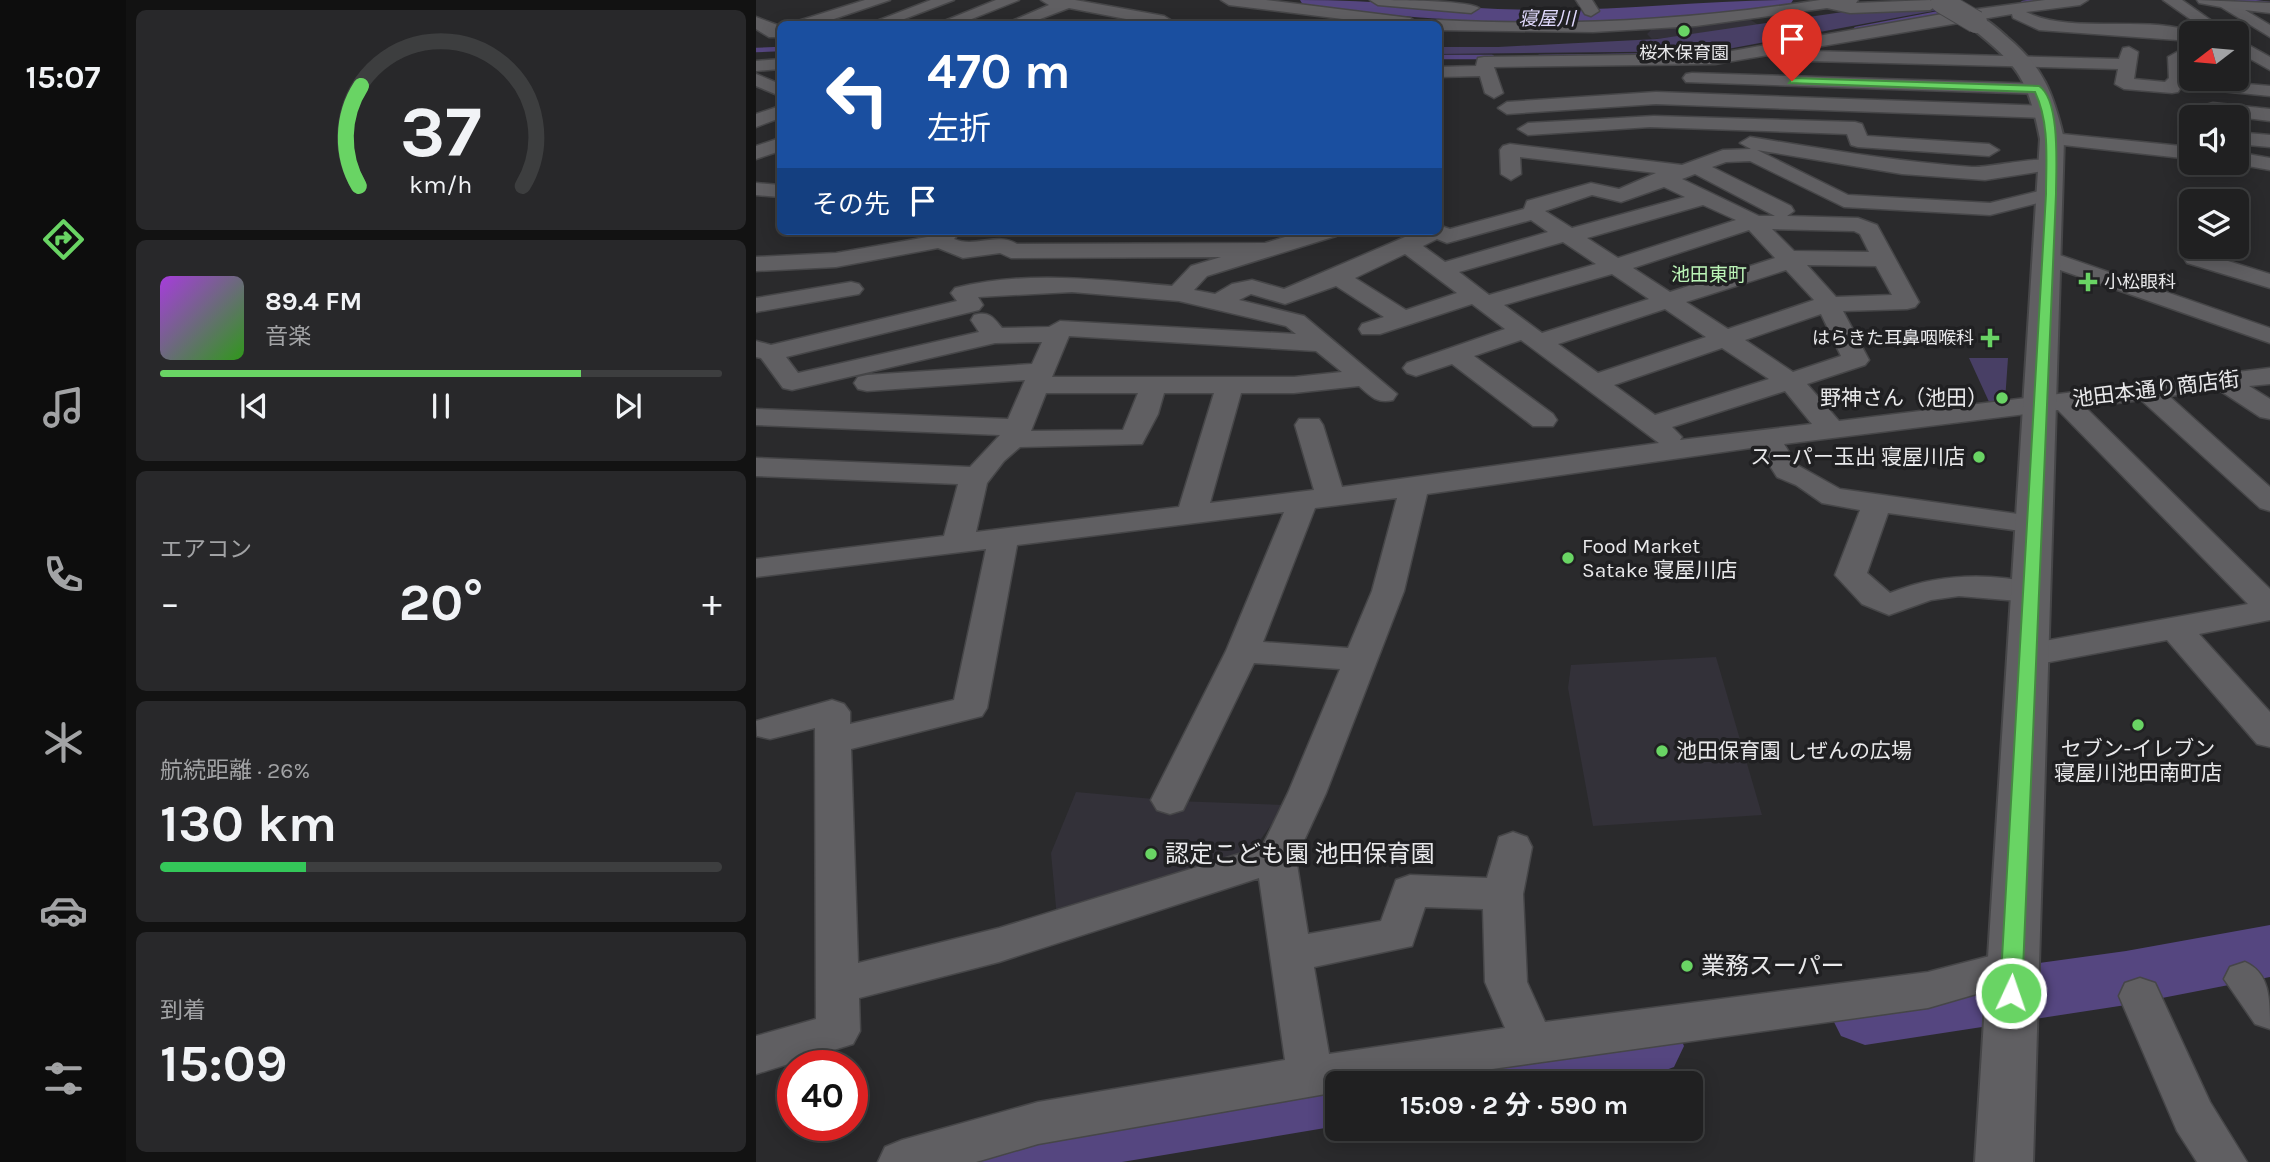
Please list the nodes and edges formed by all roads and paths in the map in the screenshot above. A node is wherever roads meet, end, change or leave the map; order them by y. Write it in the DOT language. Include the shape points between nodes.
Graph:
graph roads {
  1 [pos="881,0"];
  2 [pos="946,0"];
  3 [pos="1011,0"];
  4 [pos="1049,0"];
  5 [pos="1228,0"];
  6 [pos="1378,0"];
  7 [pos="1850,0"];
  8 [pos="2080,0"];
  9 [pos="2171,0"];
  10 [pos="2205,0"];
  11 [pos="1715,2"];
  12 [pos="1068,3"];
  13 [pos="1816,3"];
  14 [pos="2222,3"];
  15 [pos="2060,4"];
  16 [pos="1587,5"];
  17 [pos="2270,8"];
  18 [pos="1483,9"];
  19 [pos="1561,11"];
  20 [pos="2011,11"];
  21 [pos="1112,12"];
  22 [pos="2192,14"];
  23 [pos="1961,16"];
  24 [pos="1640,17"];
  25 [pos="814,21"];
  26 [pos="886,21"];
  27 [pos="953,21"];
  28 [pos="1021,21"];
  29 [pos="1089,21"];
  30 [pos="1164,21"];
  31 [pos="1398,21"];
  32 [pos="2203,21"];
  33 [pos="756,22"];
  34 [pos="1442,25"];
  35 [pos="2133,30"];
  36 [pos="777,32"];
  37 [pos="2270,32"];
  38 [pos="1894,33"];
  39 [pos="2179,35"];
  40 [pos="1933,39"];
  41 [pos="2270,40"];
  42 [pos="2249,41"];
  43 [pos="1476,45"];
  44 [pos="2249,51"];
  45 [pos="2133,56"];
  46 [pos="1902,59"];
  47 [pos="1742,61"];
  48 [pos="1555,62"];
  49 [pos="777,64"];
  50 [pos="2249,64"];
  51 [pos="756,66"];
  52 [pos="2270,66"];
  53 [pos="1659,68"];
  54 [pos="2179,68"];
  55 [pos="1442,73"];
  56 [pos="2249,76"];
  57 [pos="2270,78"];
  58 [pos="756,79"];
  59 [pos="1632,79"];
  60 [pos="1765,80"];
  61 [pos="1490,83"];
  62 [pos="1847,83"];
  63 [pos="1516,85"];
  64 [pos="1912,86"];
  65 [pos="2249,89"];
  66 [pos="777,90"];
  67 [pos="2270,91"];
  68 [pos="1656,98"];
  69 [pos="1574,104"];
  70 [pos="1851,106"];
  71 [pos="1507,108"];
  72 [pos="777,113"];
  73 [pos="2249,114"];
  74 [pos="2270,115"];
  75 [pos="2029,120"];
  76 [pos="756,121"];
  77 [pos="1649,122"];
  78 [pos="1855,128"];
  79 [pos="1528,129"];
  80 [pos="2249,139"];
  81 [pos="1743,141"];
  82 [pos="2270,141"];
  83 [pos="777,145"];
  84 [pos="1667,145"];
  85 [pos="2179,151"];
  86 [pos="756,153"];
  87 [pos="2249,160"];
  88 [pos="2270,164"];
  89 [pos="1680,171"];
  90 [pos="1511,174"];
  91 [pos="1985,174"];
  92 [pos="1834,196"];
  93 [pos="1704,198"];
  94 [pos="1978,209"];
  95 [pos="1534,214"];
  96 [pos="1769,219"];
  97 [pos="1442,233"];
  98 [pos="1315,235"];
  99 [pos="1430,235"];
  100 [pos="1567,235"];
  101 [pos="945,236"];
  102 [pos="1408,246"];
  103 [pos="1267,250"];
  104 [pos="2048,258"];
  105 [pos="1884,259"];
  106 [pos="2199,259"];
  107 [pos="1788,260"];
  108 [pos="759,262"];
  109 [pos="1615,266"];
  110 [pos="1442,270"];
  111 [pos="1338,277"];
  112 [pos="2270,281"];
  113 [pos="2194,288"];
  114 [pos="851,289"];
  115 [pos="1179,294"];
  116 [pos="1480,299"];
  117 [pos="1666,299"];
  118 [pos="1219,302"];
  119 [pos="1827,304"];
  120 [pos="756,305"];
  121 [pos="971,305"];
  122 [pos="2270,314"];
  123 [pos="1403,318"];
  124 [pos="1371,329"];
  125 [pos="1056,334"];
  126 [pos="995,336"];
  127 [pos="2270,336"];
  128 [pos="1532,337"];
  129 [pos="1723,337"];
  130 [pos="1323,344"];
  131 [pos="763,351"];
  132 [pos="1455,354"];
  133 [pos="1416,368"];
  134 [pos="871,373"];
  135 [pos="2270,376"];
  136 [pos="1037,378"];
  137 [pos="1790,381"];
  138 [pos="2222,381"];
  139 [pos="1594,383"];
  140 [pos="1153,385"];
  141 [pos="1230,385"];
  142 [pos="2146,390"];
  143 [pos="2052,402"];
  144 [pos="2270,411"];
  145 [pos="756,416"];
  146 [pos="1543,420"];
  147 [pos="843,422"];
  148 [pos="1308,425"];
  149 [pos="1651,425"];
  150 [pos="1833,431"];
  151 [pos="1016,434"];
  152 [pos="1766,438"];
  153 [pos="1683,449"];
  154 [pos="756,467"];
  155 [pos="803,469"];
  156 [pos="976,476"];
  157 [pos="1414,487"];
  158 [pos="1317,499"];
  159 [pos="2270,502"];
  160 [pos="1877,503"];
  161 [pos="1192,514"];
  162 [pos="2035,524"];
  163 [pos="1004,536"];
  164 [pos="958,542"];
  165 [pos="756,568"];
  166 [pos="2031,592"];
  167 [pos="2270,609"];
  168 [pos="2175,628"];
  169 [pos="1244,651"];
  170 [pos="2028,655"];
  171 [pos="1360,660"];
  172 [pos="770,727"];
  173 [pos="2270,736"];
  174 [pos="833,741"];
  175 [pos="1170,800"];
  176 [pos="1513,847"];
  177 [pos="1276,858"];
  178 [pos="1503,894"];
  179 [pos="1292,954"];
  180 [pos="839,985"];
  181 [pos="2012,985"];
  182 [pos="2140,996"];
  183 [pos="1533,1043"];
  184 [pos="756,1055"];
  185 [pos="1310,1076"];
  186 [pos="902,1162"];
  187 [pos="2004,1162"];
  188 [pos="2223,1162"];
  1 -- 25 [label="street"];
  2 -- 26 [label="street"];
  3 -- 27 [label="street"];
  4 -- 12 [label="street"];
  5 -- 31 [label="street"];
  6 -- 18 [label="street"];
  7 -- 13 [label="street"];
  8 -- 15 [label="street"];
  9 -- 22 [label="street"];
  10 -- 14 [label="street"];
  11 -- 24 [label="street"];
  12 -- 21 [label="street"];
  12 -- 28 [label="street"];
  13 -- 23 [label="street"];
  13 -- 24 [label="street" via="1729,19"];
  14 -- 17 [label="street"];
  14 -- 37 [label="street"];
  15 -- 20 [label="street"];
  15 -- 22 [label="street" via="2092,19"];
  16 -- 19 [label="street"];
  16 -- 24 [label="street"];
  20 -- 23 [label="street"];
  20 -- 35 [label="street" via="2039,25"];
  21 -- 29 [label="street"];
  21 -- 30 [label="street"];
  22 -- 32 [label="street"];
  23 -- 38 [label="street"];
  23 -- 75 [label="street" via="2008,48"];
  24 -- 34 [label="street" via="1556,29"];
  24 -- 43 [label="street" via="1641,34 1627,38"];
  33 -- 36 [label="street"];
  35 -- 39 [label="street"];
  35 -- 45 [label="street"];
  38 -- 40 [label="street"];
  38 -- 46 [label="street"];
  38 -- 47 [label="street"];
  41 -- 42 [label="street"];
  44 -- 52 [label="street"];
  45 -- 54 [label="street" via="2124,84 2172,88"];
  45 -- 75 [label="street"];
  46 -- 47 [label="street" via="1808,56"];
  46 -- 64 [label="street"];
  46 -- 75 [label="street"];
  47 -- 53 [label="street"];
  47 -- 60 [label="street"];
  48 -- 53 [label="street"];
  48 -- 61 [label="street" via="1484,62"];
  48 -- 69 [label="street"];
  49 -- 51 [label="street"];
  50 -- 52 [label="street"];
  53 -- 59 [label="street"];
  53 -- 60 [label="street"];
  53 -- 68 [label="street"];
  55 -- 61 [label="street"];
  56 -- 57 [label="street"];
  58 -- 66 [label="street"];
  60 -- 62 [label="street"];
  61 -- 63 [label="street"];
  62 -- 64 [label="street"];
  62 -- 70 [label="street"];
  64 -- 75 [label="street"];
  65 -- 67 [label="street"];
  68 -- 69 [label="street"];
  68 -- 70 [label="street"];
  68 -- 77 [label="street"];
  69 -- 71 [label="street"];
  70 -- 75 [label="street"];
  70 -- 78 [label="street"];
  72 -- 76 [label="street"];
  73 -- 74 [label="street"];
  75 -- 78 [label="street" via="1858,141"];
  75 -- 85 [label="street"];
  75 -- 91 [label="street"];
  75 -- 91 [label="street"];
  75 -- 94 [label="street" via="1990,209"];
  75 -- 104 [label="street"];
  77 -- 78 [label="street"];
  77 -- 79 [label="street"];
  77 -- 84 [label="street"];
  80 -- 82 [label="street"];
  81 -- 91 [label="street" via="1902,167"];
  83 -- 86 [label="street"];
  87 -- 88 [label="street"];
  89 -- 90 [label="street" via="1510,150"];
  89 -- 92 [label="street" via="1723,156 1754,155"];
  89 -- 93 [label="street"];
  89 -- 95 [label="street" via="1621,195 1591,190 1535,206"];
  89 -- 96 [label="street"];
  91 -- 94 [label="street" via="1973,198"];
  92 -- 94 [label="street" via="1844,201"];
  92 -- 96 [label="street"];
  93 -- 96 [label="street"];
  93 -- 100 [label="street"];
  95 -- 97 [label="street" via="1447,236"];
  95 -- 100 [label="street"];
  96 -- 105 [label="street" via="1858,225 1868,230"];
  96 -- 107 [label="street"];
  96 -- 109 [label="street"];
  98 -- 103 [label="street"];
  99 -- 102 [label="street"];
  100 -- 109 [label="street"];
  100 -- 110 [label="street"];
  101 -- 103 [label="street" via="963,251 1005,246 1011,251"];
  101 -- 108 [label="street" via="835,260"];
  102 -- 110 [label="street"];
  102 -- 111 [label="street"];
  103 -- 115 [label="street" via="1199,271"];
  104 -- 127 [label="street"];
  104 -- 143 [label="street"];
  105 -- 107 [label="street"];
  105 -- 119 [label="street" via="1907,302"];
  106 -- 112 [label="street"];
  107 -- 117 [label="street"];
  107 -- 119 [label="street"];
  109 -- 116 [label="street"];
  109 -- 117 [label="street"];
  110 -- 116 [label="street"];
  111 -- 118 [label="street" via="1285,297 1252,287"];
  111 -- 123 [label="street"];
  113 -- 122 [label="street"];
  114 -- 120 [label="street"];
  115 -- 118 [label="street"];
  115 -- 121 [label="street" via="1072,285 988,288 962,293"];
  116 -- 123 [label="street"];
  116 -- 128 [label="street"];
  117 -- 128 [label="street"];
  117 -- 129 [label="street"];
  118 -- 130 [label="street" via="1296,321"];
  119 -- 129 [label="street"];
  119 -- 137 [label="street" via="1856,360"];
  121 -- 126 [label="street"];
  121 -- 131 [label="street"];
  123 -- 124 [label="street"];
  125 -- 126 [label="street"];
  125 -- 130 [label="street" via="1060,328"];
  125 -- 136 [label="street"];
  126 -- 134 [label="street"];
  128 -- 132 [label="street"];
  128 -- 139 [label="street"];
  129 -- 137 [label="street"];
  129 -- 139 [label="street"];
  130 -- 141 [label="street" via="1374,386"];
  131 -- 134 [label="street" via="792,382"];
  132 -- 133 [label="street"];
  132 -- 146 [label="street"];
  134 -- 136 [label="street"];
  134 -- 147 [label="street"];
  135 -- 138 [label="street, 池田本通り商店街"];
  136 -- 140 [label="street"];
  136 -- 151 [label="street"];
  137 -- 149 [label="street"];
  137 -- 150 [label="street"];
  138 -- 142 [label="street, 池田本通り商店街"];
  138 -- 144 [label="street"];
  139 -- 149 [label="street"];
  140 -- 141 [label="street"];
  140 -- 151 [label="street" via="1132,438"];
  141 -- 161 [label="street"];
  142 -- 143 [label="street, 池田本通り商店街"];
  142 -- 159 [label="street"];
  143 -- 150 [label="street, 池田本通り商店街"];
  143 -- 162 [label="street"];
  143 -- 167 [label="street"];
  145 -- 147 [label="street"];
  147 -- 151 [label="street"];
  147 -- 155 [label="street"];
  148 -- 158 [label="street"];
  149 -- 153 [label="street"];
  150 -- 152 [label="street, 池田本通り商店街"];
  151 -- 156 [label="street"];
  152 -- 153 [label="street, 池田本通り商店街"];
  152 -- 160 [label="street" via="1787,471 1832,497"];
  153 -- 157 [label="street, 池田本通り商店街"];
  154 -- 155 [label="street"];
  155 -- 156 [label="street"];
  156 -- 164 [label="street"];
  157 -- 158 [label="street, 池田本通り商店街"];
  157 -- 171 [label="street" via="1388,591"];
  158 -- 161 [label="street, 池田本通り商店街"];
  158 -- 169 [label="street"];
  160 -- 162 [label="street"];
  160 -- 166 [label="street" via="1852,575 1873,597 1889,605 1944,586 1968,584"];
  161 -- 163 [label="street, 池田本通り商店街"];
  162 -- 166 [label="street"];
  163 -- 164 [label="street, 池田本通り商店街"];
  163 -- 174 [label="street" via="971,708"];
  164 -- 165 [label="street, 池田本通り商店街"];
  166 -- 170 [label="street"];
  167 -- 168 [label="street"];
  168 -- 170 [label="street"];
  168 -- 173 [label="street"];
  169 -- 171 [label="street"];
  169 -- 175 [label="street"];
  170 -- 181 [label="street"];
  171 -- 177 [label="street"];
  172 -- 174 [label="street" via="832,712"];
  174 -- 180 [label="street"];
  176 -- 178 [label="street"];
  177 -- 179 [label="street"];
  177 -- 180 [label="street" via="999,945"];
  178 -- 179 [label="street" via="1410,891 1397,934"];
  178 -- 183 [label="street" via="1506,982"];
  179 -- 185 [label="street"];
  180 -- 184 [label="street" via="838,1031"];
  181 -- 183 [label="street" via="1928,990"];
  181 -- 187 [label="street"];
  182 -- 188 [label="street" via="2193,1116"];
  183 -- 185 [label="street"];
  185 -- 186 [label="street" via="1038,1123"];
}
